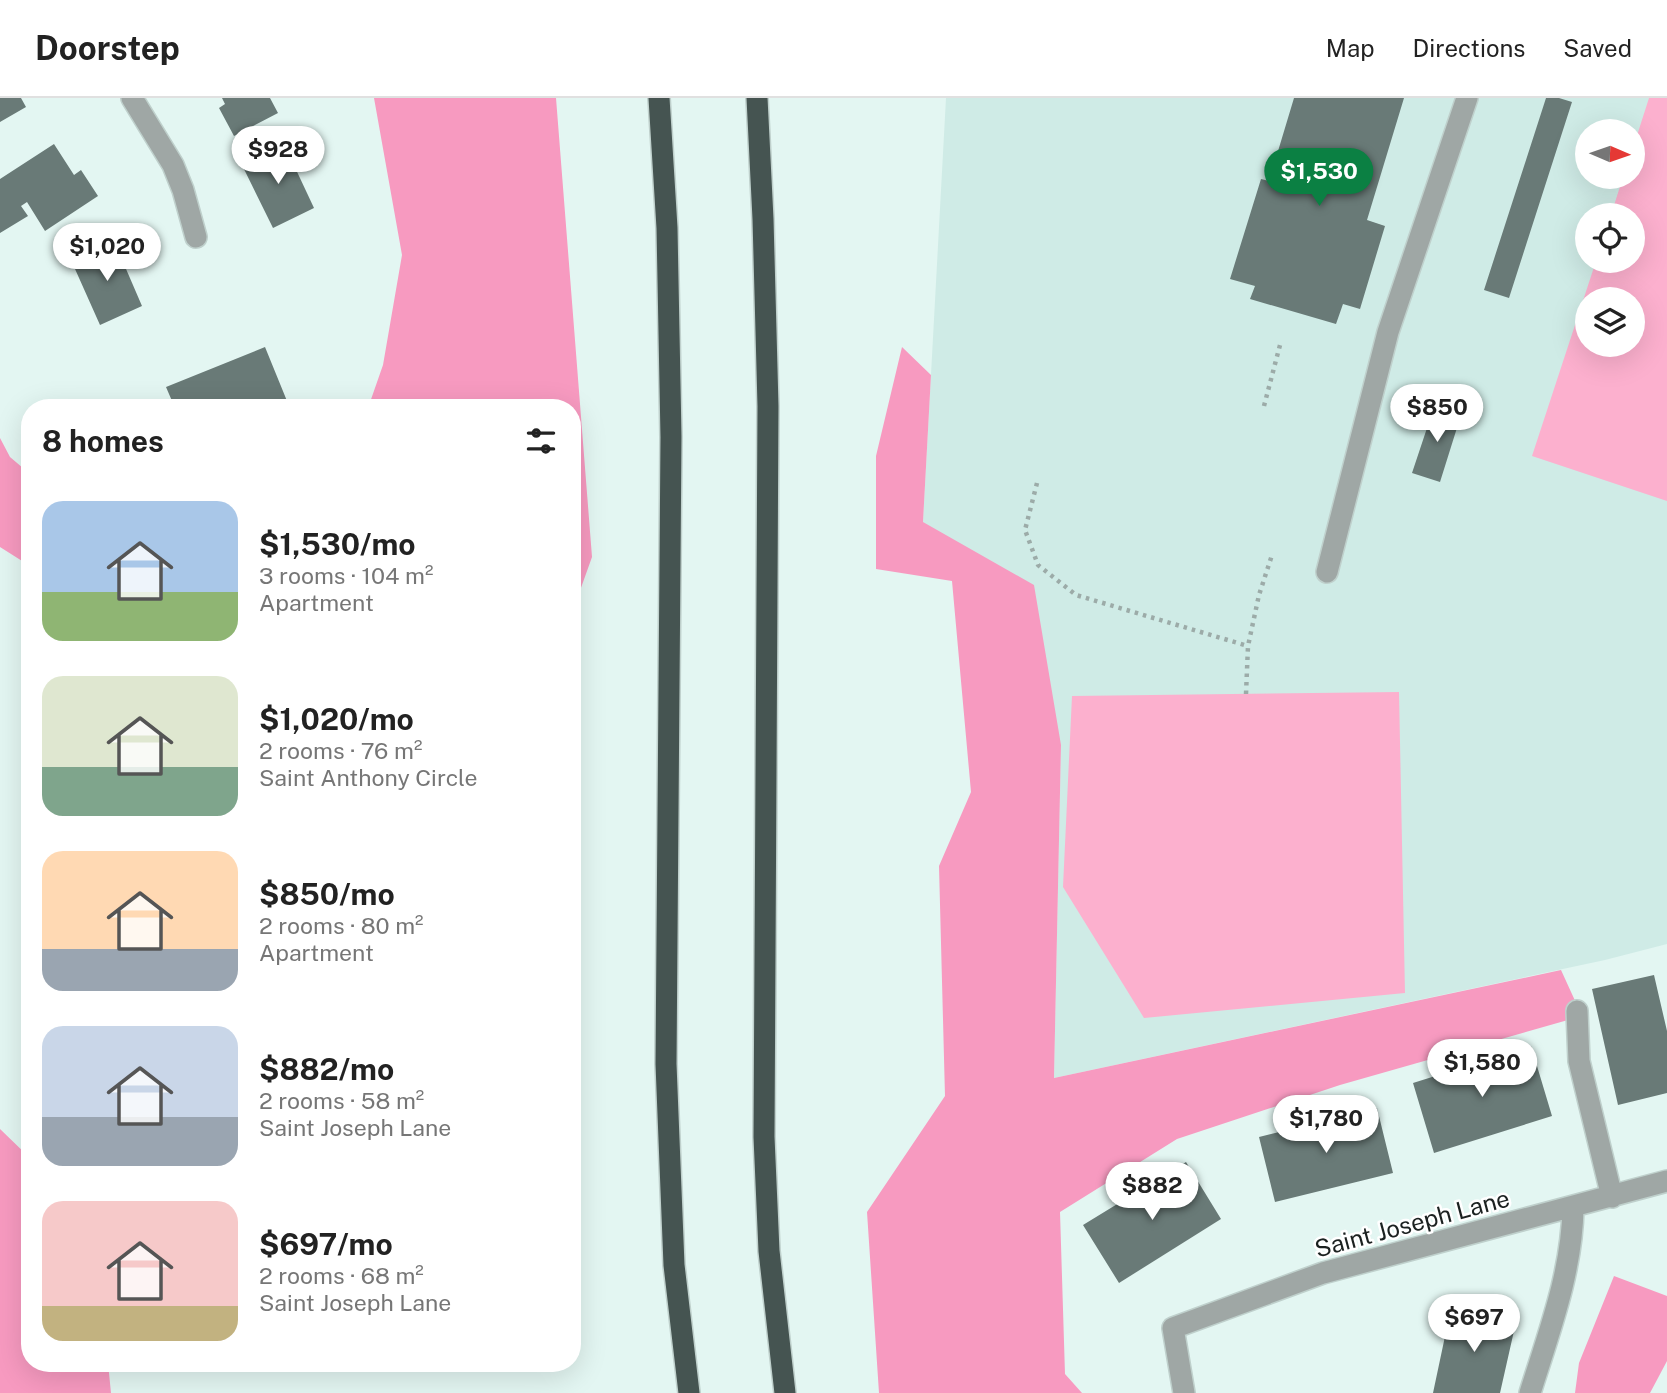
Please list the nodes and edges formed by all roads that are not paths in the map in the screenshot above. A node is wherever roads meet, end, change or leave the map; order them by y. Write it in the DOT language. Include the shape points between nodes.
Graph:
graph roads {
  1 [pos="132,98"];
  2 [pos="659,98"];
  3 [pos="757,98"];
  4 [pos="1467,98"];
  5 [pos="196,237"];
  6 [pos="1327,572"];
  7 [pos="1577,1011"];
  8 [pos="1667,1181"];
  9 [pos="1612,1197"];
  10 [pos="1573,1208"];
  11 [pos="689,1393"];
  12 [pos="785,1393"];
  13 [pos="1184,1393"];
  14 [pos="1530,1393"];
  1 -- 5 [label="street" via="173,164"];
  2 -- 11 [label="highway" via="671,437 666,1064 674,1265"];
  3 -- 12 [label="highway" via="768,406 764,1137 769,1251"];
  4 -- 6 [label="street" via="1388,331"];
  7 -- 9 [label="street" via="1579,1061"];
  8 -- 9 [label="street, Saint Joseph Lane"];
  9 -- 10 [label="street, Saint Joseph Lane"];
  10 -- 13 [label="street, Saint Joseph Lane" via="1323,1273 1173,1328"];
  10 -- 14 [label="street" via="1572,1240 1560,1299"];
}
